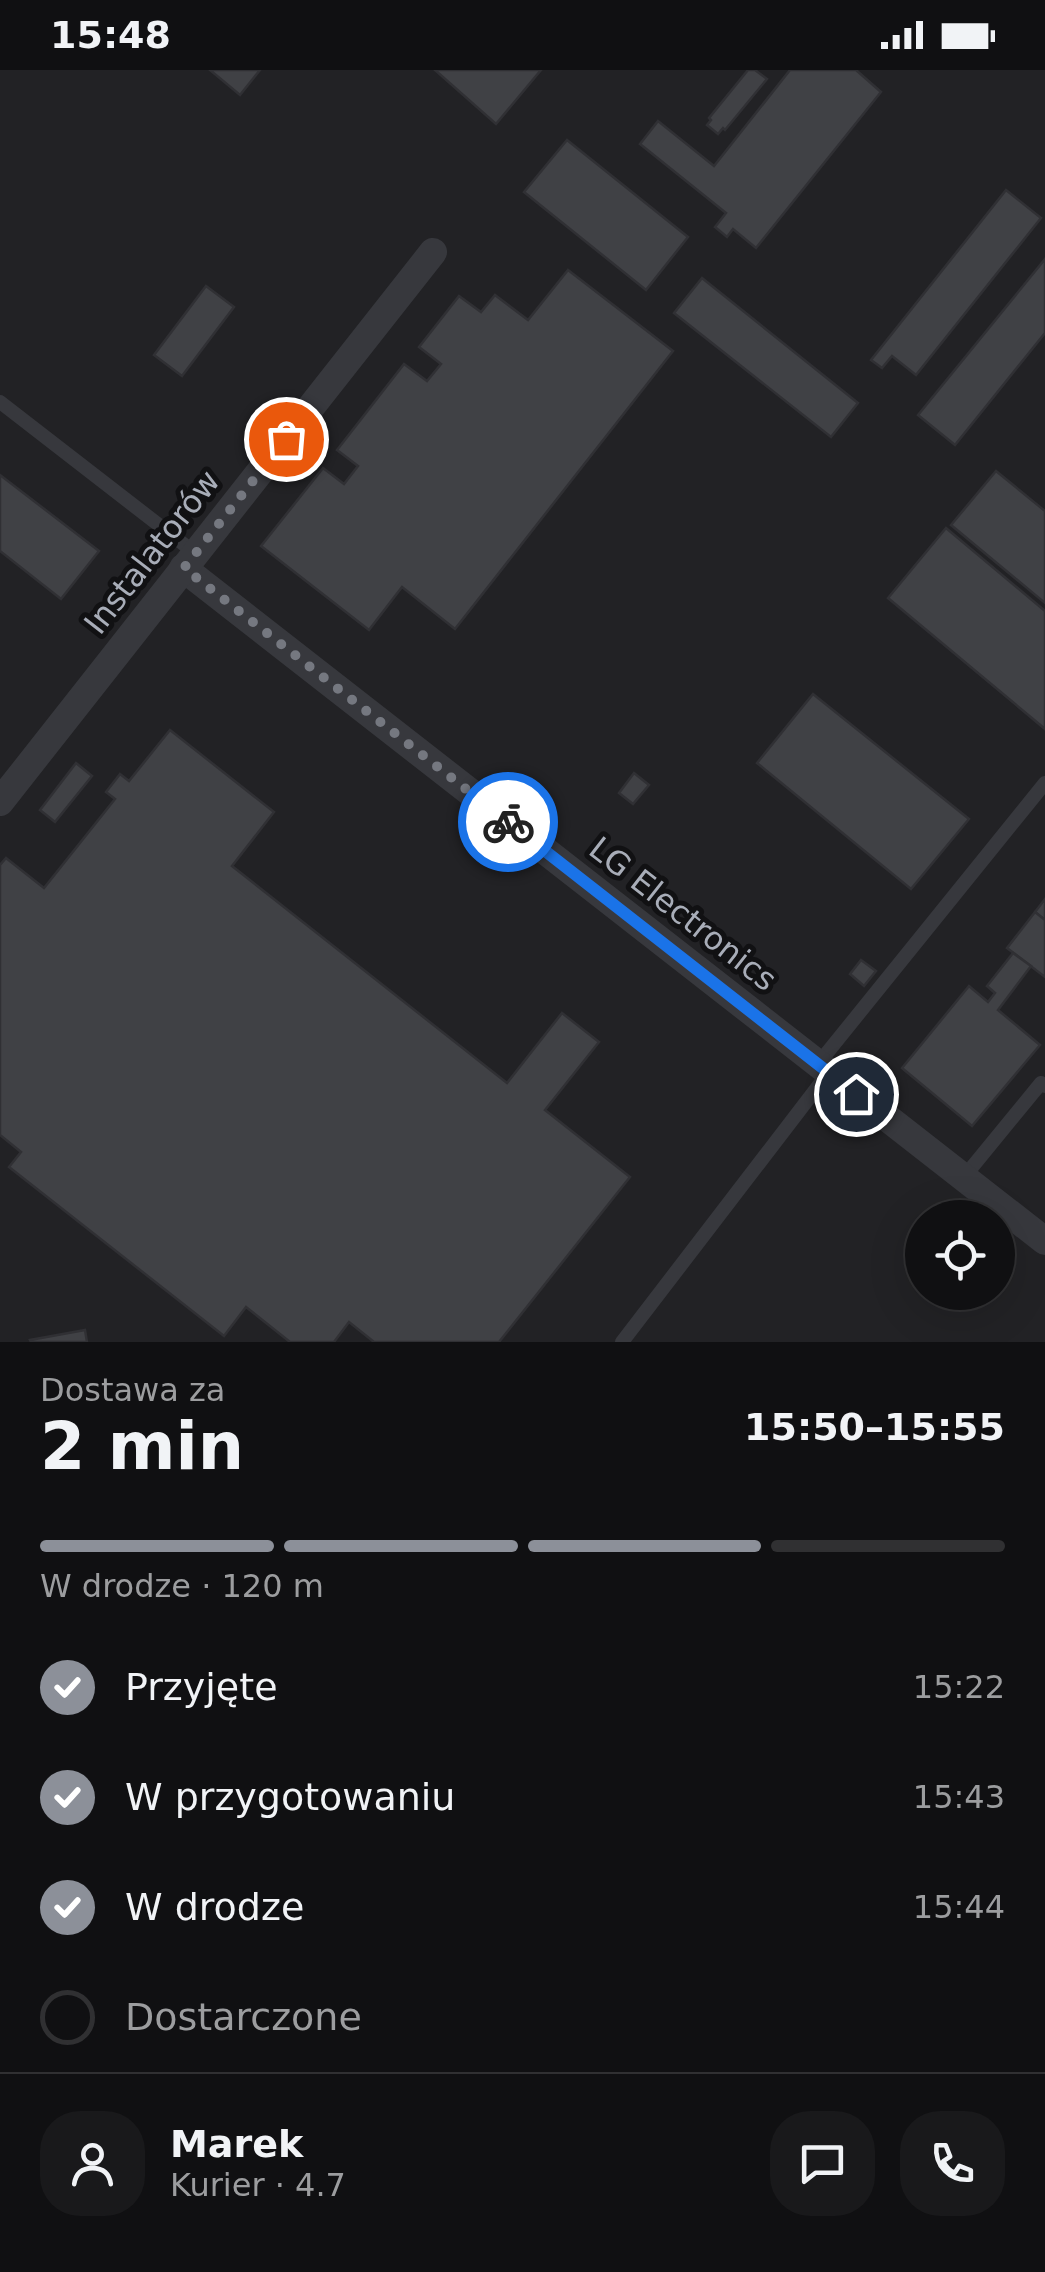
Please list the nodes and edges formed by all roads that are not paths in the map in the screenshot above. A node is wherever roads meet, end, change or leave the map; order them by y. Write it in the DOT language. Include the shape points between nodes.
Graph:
graph roads {
  1 [pos="434,252"];
  2 [pos="0,402"];
  3 [pos="189,560"];
  4 [pos="1045,784"];
  5 [pos="0,802"];
  6 [pos="824,1068"];
  7 [pos="1045,1086"];
  8 [pos="964,1178"];
  9 [pos="1045,1241"];
  10 [pos="622,1342"];
  1 -- 3 [label="street, Instalatorów"];
  2 -- 3 [label="lane"];
  3 -- 5 [label="street, Instalatorów"];
  3 -- 6 [label="street, LG Electronics"];
  4 -- 6 [label="lane"];
  6 -- 8 [label="street, LG Electronics"];
  6 -- 10 [label="lane"];
  7 -- 8 [label="lane"];
  8 -- 9 [label="street, LG Electronics"];
}
